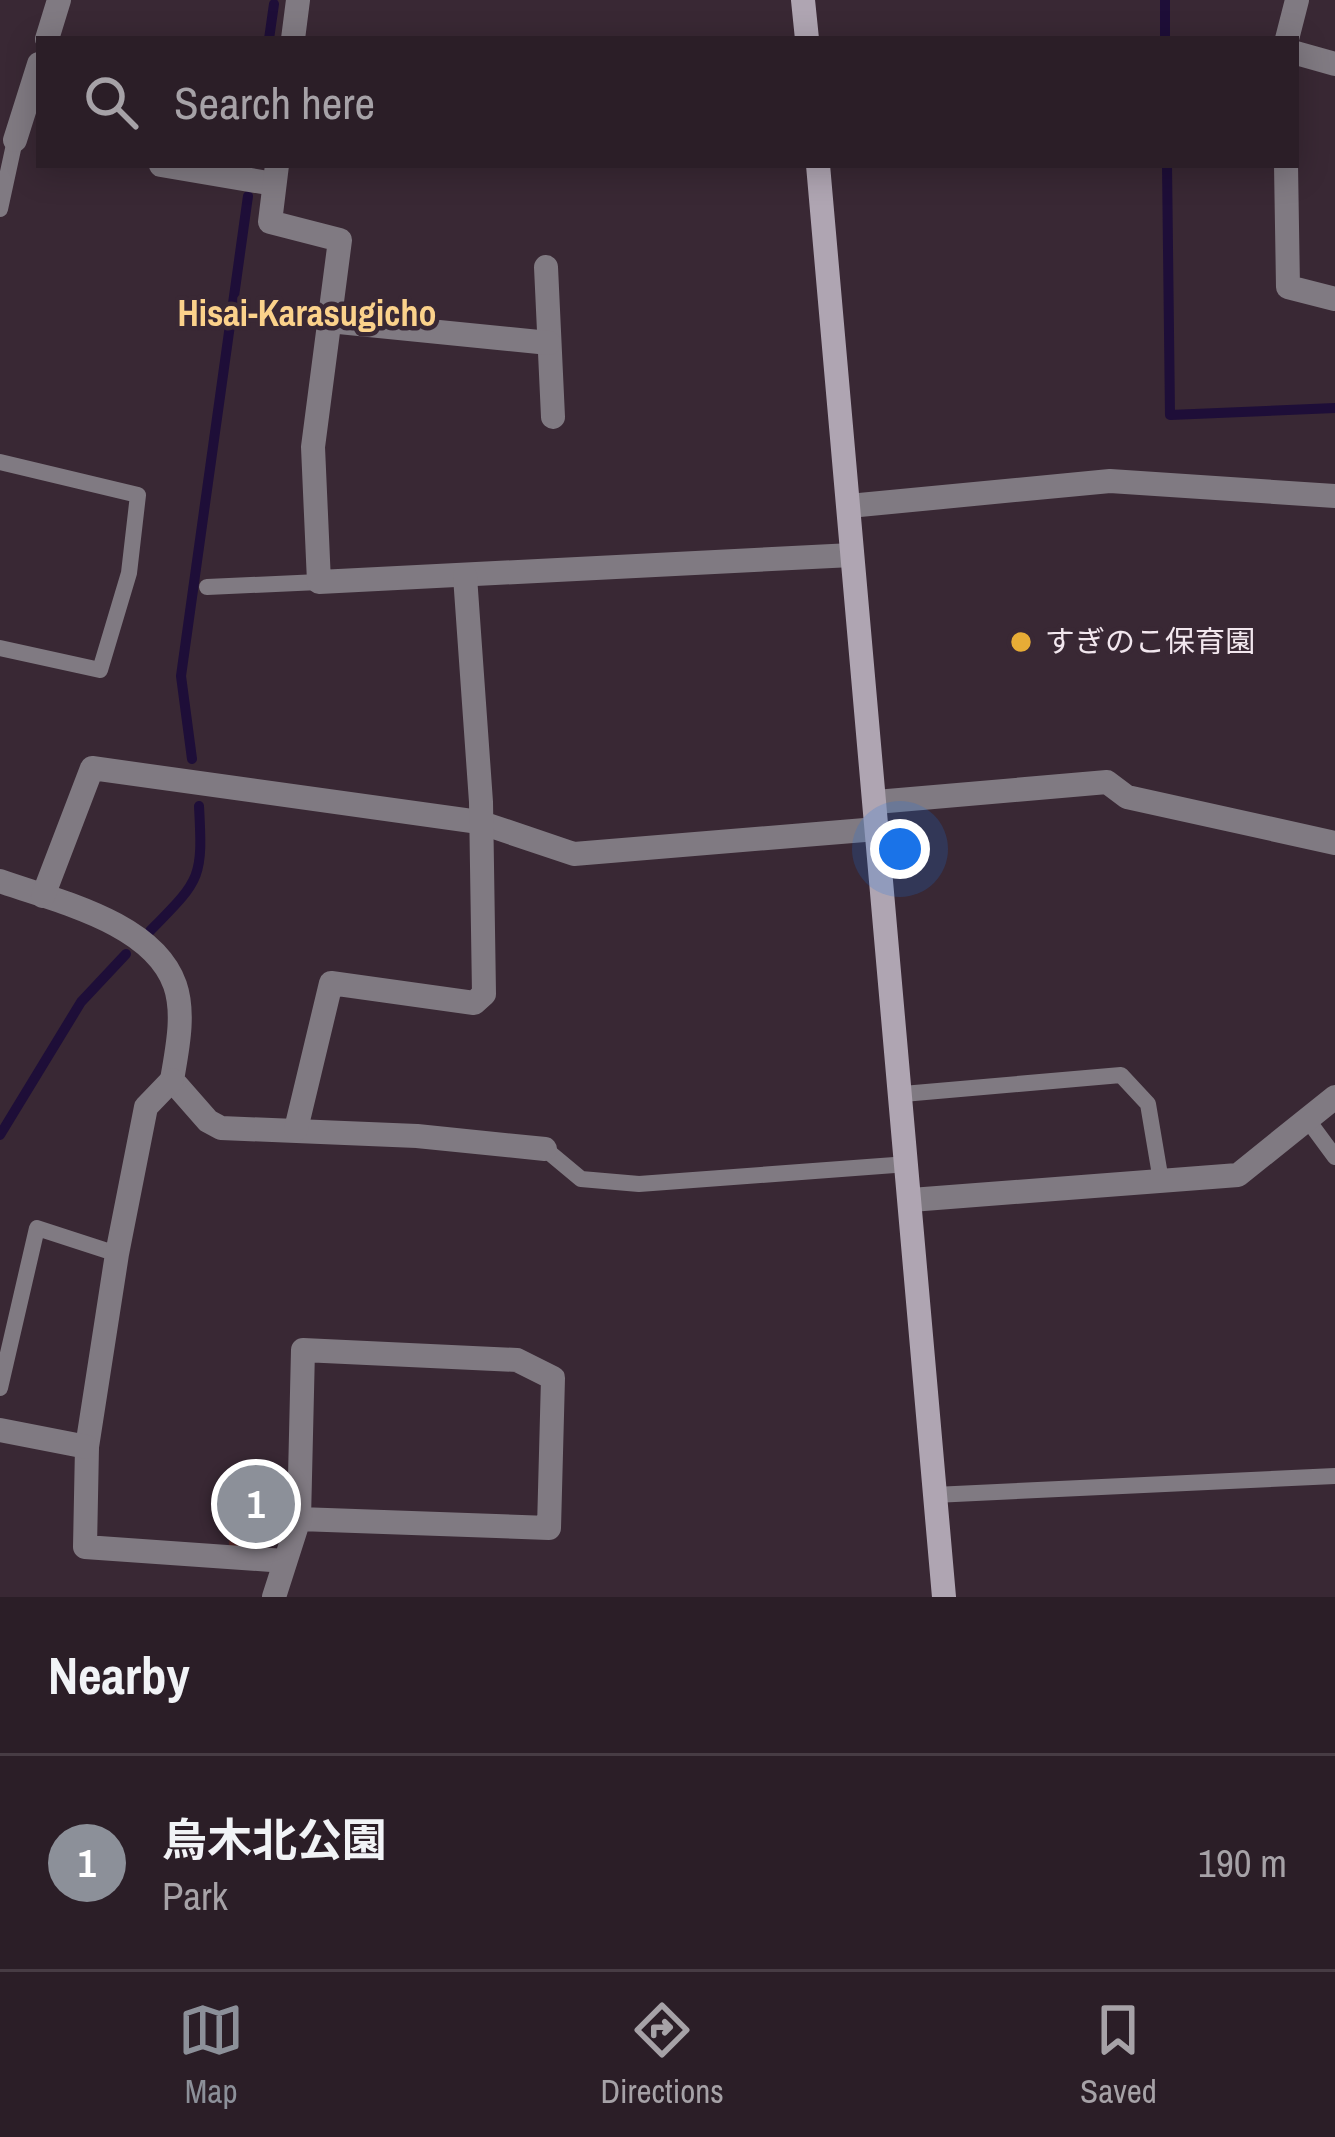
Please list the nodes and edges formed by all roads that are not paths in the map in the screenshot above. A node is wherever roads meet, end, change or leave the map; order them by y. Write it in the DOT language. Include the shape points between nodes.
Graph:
graph roads {
  1 [pos="59,0"];
  2 [pos="298,0"];
  3 [pos="803,0"];
  4 [pos="1298,0"];
  5 [pos="48,36"];
  6 [pos="293,36"];
  7 [pos="807,36"];
  8 [pos="1288,36"];
  9 [pos="1299,54"];
  10 [pos="1335,64"];
  11 [pos="36,75"];
  12 [pos="18,141"];
  13 [pos="196,168"];
  14 [pos="818,168"];
  15 [pos="1286,168"];
  16 [pos="276,175"];
  17 [pos="0,209"];
  18 [pos="546,267"];
  19 [pos="1335,298"];
  20 [pos="329,321"];
  21 [pos="549,343"];
  22 [pos="553,417"];
  23 [pos="0,462"];
  24 [pos="1335,496"];
  25 [pos="849,506"];
  26 [pos="852,555"];
  27 [pos="465,576"];
  28 [pos="319,582"];
  29 [pos="207,587"];
  30 [pos="0,648"];
  31 [pos="876,802"];
  32 [pos="479,822"];
  33 [pos="877,829"];
  34 [pos="1335,843"];
  35 [pos="0,881"];
  36 [pos="43,896"];
  37 [pos="172,1080"];
  38 [pos="903,1094"];
  39 [pos="1335,1097"];
  40 [pos="1307,1119"];
  41 [pos="296,1129"];
  42 [pos="544,1149"];
  43 [pos="1335,1157"];
  44 [pos="908,1164"];
  45 [pos="1161,1181"];
  46 [pos="911,1200"];
  47 [pos="117,1254"];
  48 [pos="0,1388"];
  49 [pos="0,1430"];
  50 [pos="87,1447"];
  51 [pos="1335,1475"];
  52 [pos="934,1495"];
  53 [pos="299,1519"];
  54 [pos="285,1561"];
  55 [pos="274,1597"];
  56 [pos="944,1597"];
  1 -- 5 [label="street"];
  2 -- 6 [label="street"];
  3 -- 7 [label="street"];
  4 -- 8 [label="street"];
  9 -- 10 [label="street"];
  11 -- 12 [label="street"];
  12 -- 17 [label="lane"];
  13 -- 16 [label="street"];
  14 -- 25 [label="street"];
  15 -- 19 [label="street" via="1288,286"];
  16 -- 20 [label="street" via="270,222 340,240"];
  18 -- 21 [label="street"];
  20 -- 21 [label="street"];
  20 -- 28 [label="street" via="313,447"];
  21 -- 22 [label="street"];
  23 -- 30 [label="lane" via="138,495 129,573 100,670"];
  24 -- 25 [label="street" via="1110,481"];
  25 -- 26 [label="street"];
  26 -- 27 [label="street"];
  26 -- 31 [label="street"];
  27 -- 28 [label="street"];
  27 -- 32 [label="street"];
  28 -- 29 [label="lane"];
  31 -- 33 [label="street"];
  31 -- 34 [label="street" via="1107,782 1127,796"];
  32 -- 33 [label="street" via="574,854"];
  32 -- 36 [label="street" via="92,768"];
  32 -- 41 [label="street" via="484,994 474,1003 331,982"];
  33 -- 38 [label="street"];
  35 -- 36 [label="street"];
  36 -- 37 [label="street" via="136,936 166,968 179,1033"];
  37 -- 41 [label="street" via="221,1128"];
  37 -- 47 [label="street" via="146,1107"];
  38 -- 44 [label="street"];
  38 -- 45 [label="lane" via="1121,1075 1148,1104"];
  39 -- 40 [label="street"];
  40 -- 43 [label="lane"];
  40 -- 45 [label="street" via="1238,1175"];
  41 -- 42 [label="street"];
  42 -- 44 [label="lane" via="580,1179 639,1184"];
  44 -- 46 [label="street"];
  45 -- 46 [label="street"];
  46 -- 52 [label="street"];
  47 -- 48 [label="lane" via="37,1228"];
  47 -- 50 [label="street"];
  49 -- 50 [label="street"];
  50 -- 54 [label="street" via="85,1547"];
  51 -- 52 [label="lane"];
  52 -- 56 [label="street"];
  53 -- 53 [label="street" via="303,1350 517,1360 554,1378 549,1528"];
  53 -- 54 [label="street"];
  54 -- 55 [label="street"];
}
